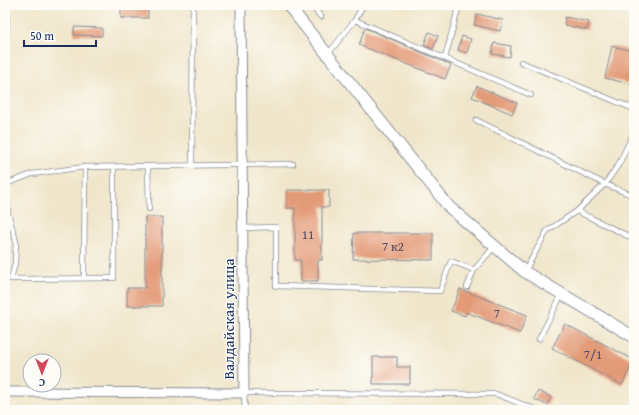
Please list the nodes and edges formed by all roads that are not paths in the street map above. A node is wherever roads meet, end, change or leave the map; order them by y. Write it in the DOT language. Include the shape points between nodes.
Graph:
graph roads {
  1 [pos="6,5"];
  2 [pos="193,5"];
  3 [pos="241,5"];
  4 [pos="288,5"];
  5 [pos="311,5"];
  6 [pos="363,5"];
  7 [pos="448,5"];
  8 [pos="321,17"];
  9 [pos="355,20"];
  10 [pos="326,55"];
  11 [pos="5,56"];
  12 [pos="445,58"];
  13 [pos="521,62"];
  14 [pos="531,95"];
  15 [pos="634,109"];
  16 [pos="476,120"];
  17 [pos="634,132"];
  18 [pos="293,164"];
  19 [pos="243,165"];
  20 [pos="148,166"];
  21 [pos="192,166"];
  22 [pos="114,167"];
  23 [pos="85,168"];
  24 [pos="605,184"];
  25 [pos="634,196"];
  26 [pos="148,209"];
  27 [pos="577,211"];
  28 [pos="244,228"];
  29 [pos="634,239"];
  30 [pos="495,246"];
  31 [pos="474,270"];
  32 [pos="525,272"];
  33 [pos="84,277"];
  34 [pos="467,287"];
  35 [pos="562,294"];
  36 [pos="634,337"];
  37 [pos="540,339"];
  38 [pos="5,392"];
  39 [pos="244,393"];
  40 [pos="245,410"];
  41 [pos="316,410"];
  42 [pos="383,410"];
  43 [pos="537,410"];
  1 -- 11 [label="lane"];
  2 -- 21 [label="lane"];
  3 -- 19 [label="street, Валдайская улица"];
  4 -- 10 [label="street"];
  5 -- 8 [label="lane"];
  6 -- 9 [label="lane"];
  7 -- 12 [label="lane" via="458,8"];
  9 -- 10 [label="lane"];
  9 -- 12 [label="lane"];
  10 -- 30 [label="street" via="449,207"];
  12 -- 14 [label="lane"];
  13 -- 15 [label="lane"];
  16 -- 24 [label="lane"];
  17 -- 24 [label="lane" via="619,164"];
  18 -- 19 [label="lane"];
  19 -- 21 [label="lane"];
  19 -- 28 [label="street, Валдайская улица"];
  20 -- 21 [label="lane"];
  20 -- 22 [label="lane"];
  20 -- 26 [label="lane"];
  22 -- 23 [label="lane"];
  22 -- 33 [label="lane" via="114,278"];
  23 -- 33 [label="lane"];
  23 -- 33 [label="lane" via="32,174 6,184 8,213 16,241 11,279"];
  24 -- 25 [label="lane"];
  24 -- 27 [label="lane"];
  27 -- 29 [label="lane"];
  27 -- 32 [label="lane" via="547,231"];
  28 -- 31 [label="lane" via="276,227 276,286 440,291 451,261"];
  28 -- 39 [label="street, Валдайская улица"];
  30 -- 31 [label="lane"];
  30 -- 32 [label="street"];
  31 -- 34 [label="lane"];
  32 -- 35 [label="street"];
  35 -- 36 [label="street"];
  35 -- 37 [label="lane"];
  38 -- 39 [label="street, Валдайская улица"];
  39 -- 40 [label="lane"];
  39 -- 43 [label="lane" via="496,394"];
  41 -- 42 [label="lane"];
}
